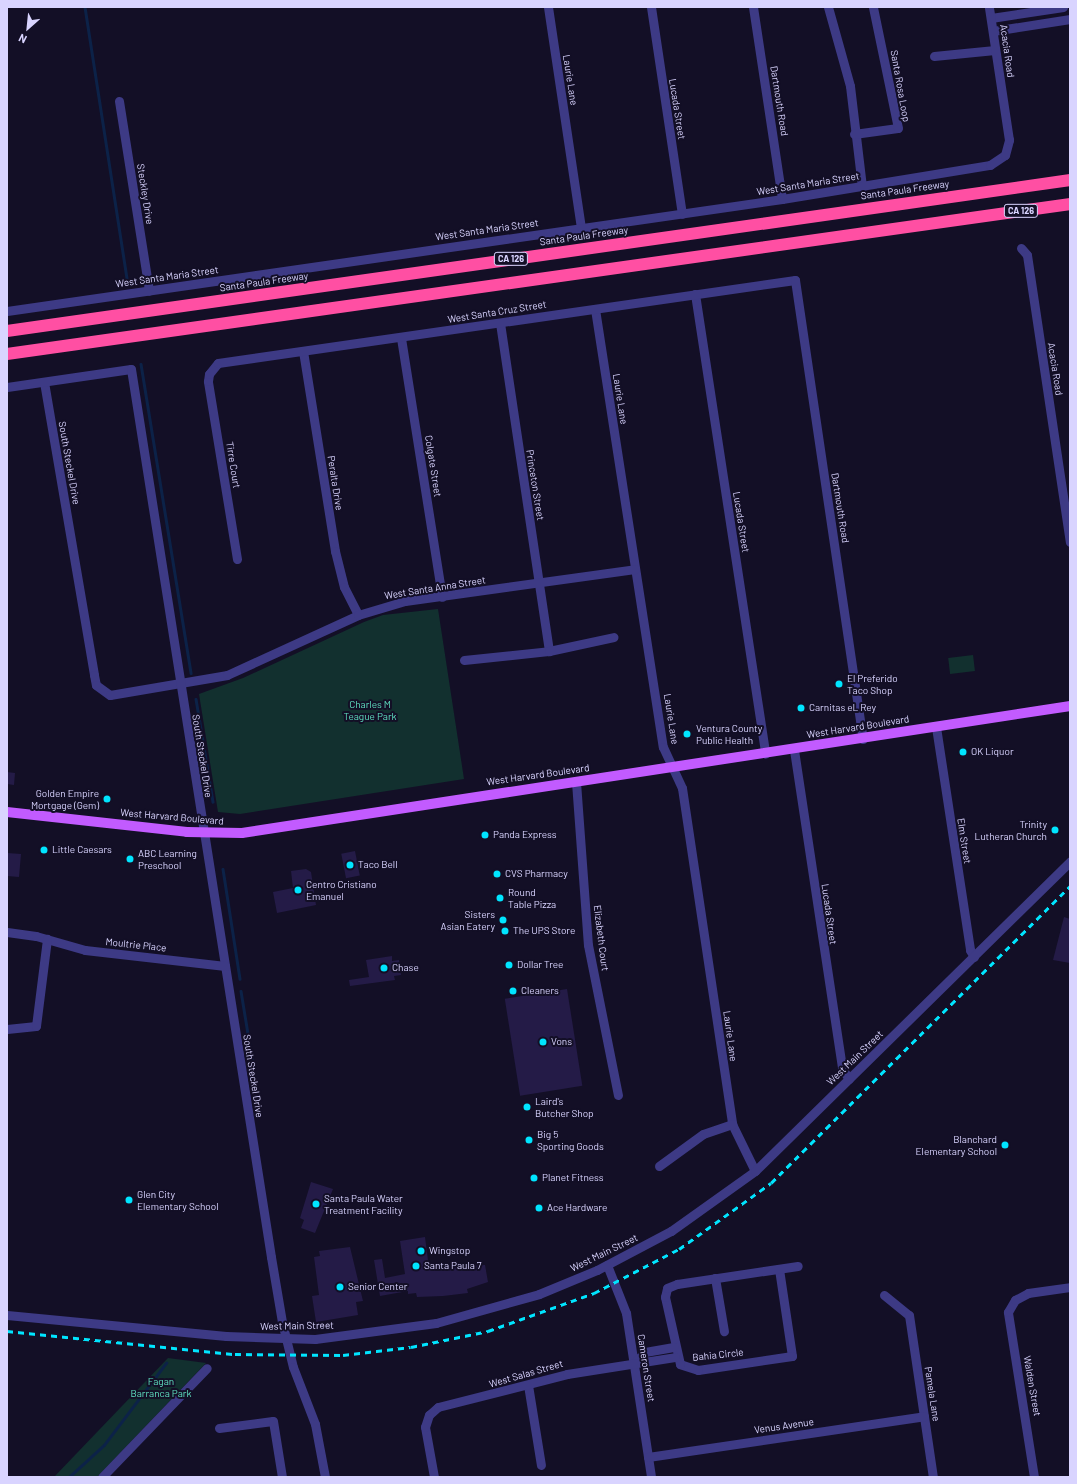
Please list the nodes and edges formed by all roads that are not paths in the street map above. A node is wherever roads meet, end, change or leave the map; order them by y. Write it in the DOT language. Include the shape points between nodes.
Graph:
graph roads {
  1 [pos="548,7"];
  2 [pos="651,7"];
  3 [pos="753,7"];
  4 [pos="828,7"];
  5 [pos="873,7"];
  6 [pos="989,7"];
  7 [pos="1063,7"];
  8 [pos="991,18"];
  9 [pos="1070,19"];
  10 [pos="993,31"];
  11 [pos="995,50"];
  12 [pos="934,56"];
  13 [pos="119,100"];
  14 [pos="854,134"];
  15 [pos="971,168"];
  16 [pos="1070,175"];
  17 [pos="1070,180"];
  18 [pos="862,187"];
  19 [pos="1015,188"];
  20 [pos="782,199"];
  21 [pos="1070,204"];
  22 [pos="1070,211"];
  23 [pos="682,214"];
  24 [pos="973,218"];
  25 [pos="581,227"];
  26 [pos="1021,248"];
  27 [pos="795,280"];
  28 [pos="149,291"];
  29 [pos="695,294"];
  30 [pos="595,309"];
  31 [pos="7,311"];
  32 [pos="500,323"];
  33 [pos="7,331"];
  34 [pos="401,338"];
  35 [pos="303,351"];
  36 [pos="7,354"];
  37 [pos="208,374"];
  38 [pos="44,382"];
  39 [pos="7,387"];
  40 [pos="1070,542"];
  41 [pos="237,559"];
  42 [pos="635,569"];
  43 [pos="539,583"];
  44 [pos="442,597"];
  45 [pos="358,615"];
  46 [pos="614,637"];
  47 [pos="549,651"];
  48 [pos="464,660"];
  49 [pos="180,686"];
  50 [pos="1070,706"];
  51 [pos="936,727"];
  52 [pos="862,739"];
  53 [pos="794,750"];
  54 [pos="765,754"];
  55 [pos="673,766"];
  56 [pos="576,782"];
  57 [pos="7,812"];
  58 [pos="205,833"];
  59 [pos="1070,861"];
  60 [pos="7,932"];
  61 [pos="47,939"];
  62 [pos="974,957"];
  63 [pos="225,966"];
  64 [pos="7,1029"];
  65 [pos="849,1079"];
  66 [pos="618,1095"];
  67 [pos="732,1124"];
  68 [pos="658,1166"];
  69 [pos="755,1171"];
  70 [pos="607,1265"];
  71 [pos="798,1266"];
  72 [pos="779,1269"];
  73 [pos="716,1278"];
  74 [pos="1070,1287"];
  75 [pos="884,1295"];
  76 [pos="7,1315"];
  77 [pos="724,1331"];
  78 [pos="287,1338"];
  79 [pos="674,1352"];
  80 [pos="634,1363"];
  81 [pos="207,1368"];
  82 [pos="528,1385"];
  83 [pos="924,1416"];
  84 [pos="219,1428"];
  85 [pos="648,1457"];
  86 [pos="541,1465"];
  87 [pos="102,1477"];
  88 [pos="282,1477"];
  89 [pos="325,1477"];
  90 [pos="434,1477"];
  91 [pos="651,1477"];
  92 [pos="933,1477"];
  93 [pos="1034,1477"];
  1 -- 25 [label="street, Laurie Lane"];
  2 -- 23 [label="street, Lucada Street"];
  3 -- 20 [label="street, Dartmouth Road"];
  4 -- 14 [label="street" via="850,86"];
  5 -- 14 [label="street, Santa Rosa Loop" via="898,128"];
  6 -- 8 [label="street, Acacia Road"];
  7 -- 8 [label="street"];
  8 -- 10 [label="street, Acacia Road"];
  9 -- 10 [label="street"];
  10 -- 11 [label="street, Acacia Road"];
  11 -- 12 [label="street"];
  11 -- 15 [label="street, Acacia Road" via="1008,148 996,164"];
  13 -- 28 [label="street, Steckley Drive"];
  14 -- 18 [label="street"];
  15 -- 18 [label="street, West Santa Maria Street"];
  16 -- 19 [label="highway"];
  17 -- 19 [label="highway, Santa Paula Freeway / CA 126"];
  18 -- 20 [label="street, West Santa Maria Street"];
  19 -- 33 [label="highway, Santa Paula Freeway / CA 126"];
  20 -- 23 [label="street, West Santa Maria Street"];
  21 -- 24 [label="highway, CA 126"];
  22 -- 24 [label="highway"];
  23 -- 25 [label="street, West Santa Maria Street"];
  24 -- 36 [label="highway, CA 126"];
  25 -- 28 [label="street, West Santa Maria Street"];
  26 -- 40 [label="street, Acacia Road" via="1027,255"];
  27 -- 29 [label="street, West Santa Cruz Street"];
  27 -- 52 [label="street, Dartmouth Road"];
  28 -- 31 [label="street, West Santa Maria Street"];
  29 -- 30 [label="street, West Santa Cruz Street"];
  29 -- 54 [label="street, Lucada Street"];
  30 -- 32 [label="street, West Santa Cruz Street"];
  30 -- 42 [label="street, Laurie Lane"];
  32 -- 34 [label="street, West Santa Cruz Street"];
  32 -- 43 [label="street, Princeton Street"];
  34 -- 35 [label="street, West Santa Cruz Street"];
  34 -- 44 [label="street, Colgate Street"];
  35 -- 37 [label="street, West Santa Cruz Street" via="218,363"];
  35 -- 45 [label="street, Peralta Drive" via="337,562"];
  37 -- 41 [label="street, Tirre Court"];
  38 -- 39 [label="street"];
  38 -- 49 [label="street, South Steckel Drive" via="96,685 110,695"];
  38 -- 49 [label="street" via="131,369"];
  42 -- 43 [label="street, West Santa Anna Street"];
  42 -- 55 [label="street, Laurie Lane" via="663,747"];
  43 -- 44 [label="street, West Santa Anna Street"];
  43 -- 47 [label="street, Princeton Street"];
  44 -- 45 [label="street, West Santa Anna Street" via="406,601"];
  45 -- 49 [label="street, West Santa Anna Street" via="227,676"];
  46 -- 47 [label="street"];
  47 -- 48 [label="street"];
  49 -- 58 [label="street, South Steckel Drive"];
  50 -- 51 [label="main road, West Harvard Boulevard"];
  51 -- 52 [label="main road, West Harvard Boulevard"];
  51 -- 62 [label="street, Elm Street" via="970,950"];
  52 -- 53 [label="main road, West Harvard Boulevard"];
  53 -- 54 [label="main road, West Harvard Boulevard"];
  53 -- 65 [label="street, Lucada Street" via="842,1068"];
  54 -- 55 [label="main road, West Harvard Boulevard"];
  55 -- 56 [label="main road, West Harvard Boulevard"];
  55 -- 67 [label="street, Laurie Lane" via="682,788"];
  56 -- 58 [label="main road, West Harvard Boulevard" via="294,826 226,834"];
  56 -- 66 [label="street, Elizabeth Court" via="588,944"];
  57 -- 58 [label="main road, West Harvard Boulevard"];
  58 -- 63 [label="street, South Steckel Drive"];
  59 -- 62 [label="street, West Main Street"];
  60 -- 61 [label="street, Moultrie Place"];
  61 -- 63 [label="street, Moultrie Place" via="85,950"];
  61 -- 64 [label="street" via="36,1026"];
  62 -- 65 [label="street, West Main Street"];
  63 -- 78 [label="street, South Steckel Drive" via="259,1188"];
  65 -- 69 [label="street, West Main Street"];
  67 -- 68 [label="street" via="703,1134"];
  67 -- 69 [label="street, Laurie Lane"];
  69 -- 70 [label="street, West Main Street" via="671,1231"];
  70 -- 78 [label="street, West Main Street" via="539,1294 436,1323 358,1335"];
  70 -- 80 [label="street, Cameron Street" via="626,1313"];
  71 -- 72 [label="street"];
  72 -- 73 [label="street"];
  72 -- 79 [label="street, Bahia Circle" via="792,1356 698,1370 684,1368"];
  73 -- 77 [label="street"];
  73 -- 79 [label="street" via="668,1288 665,1297"];
  74 -- 93 [label="street, Walden Street" via="1028,1293 1014,1300 1009,1319"];
  75 -- 83 [label="street, Pamela Lane" via="909,1315"];
  76 -- 78 [label="street, West Main Street" via="226,1336"];
  78 -- 89 [label="street, South Steckel Drive" via="293,1367 315,1424"];
  79 -- 80 [label="street" via="645,1352"];
  80 -- 82 [label="street, West Salas Street" via="567,1374"];
  80 -- 85 [label="street, Cameron Street"];
  81 -- 87 [label="street"];
  82 -- 86 [label="street"];
  82 -- 90 [label="street, West Salas Street" via="442,1405 428,1415 425,1430"];
  83 -- 85 [label="street, Venus Avenue"];
  83 -- 92 [label="street, Pamela Lane"];
  84 -- 88 [label="street" via="273,1421"];
  85 -- 91 [label="street, Cameron Street"];
}
